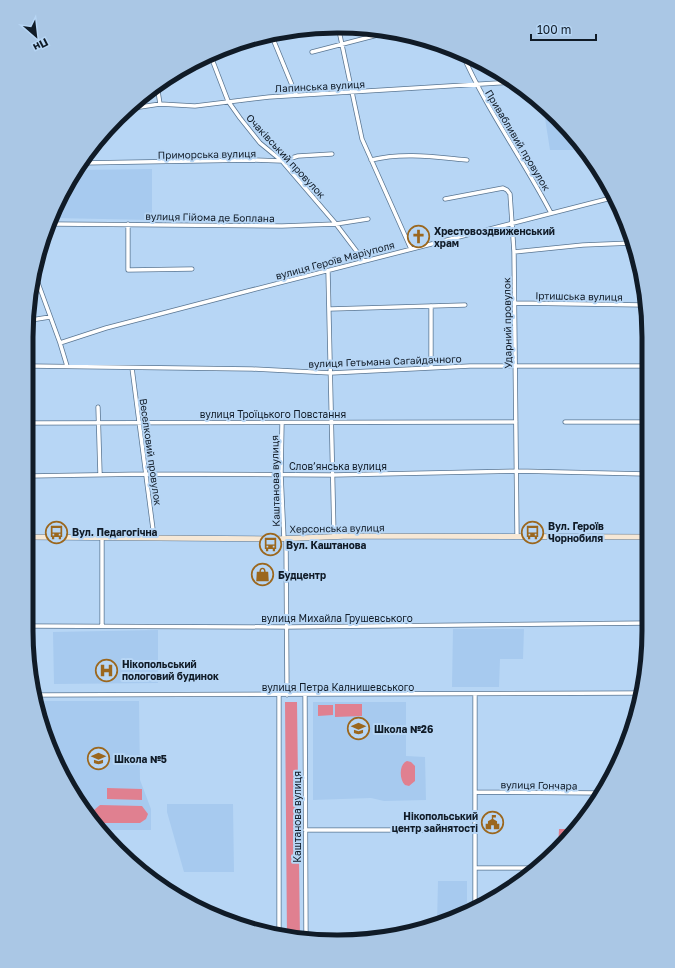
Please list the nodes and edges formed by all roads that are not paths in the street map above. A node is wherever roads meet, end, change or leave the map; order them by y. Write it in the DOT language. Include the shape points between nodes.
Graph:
graph roads {
  1 [pos="340,33"];
  2 [pos="377,36"];
  3 [pos="273,40"];
  4 [pos="343,44"];
  5 [pos="312,52"];
  6 [pos="212,60"];
  7 [pos="466,61"];
  8 [pos="505,83"];
  9 [pos="476,85"];
  10 [pos="157,92"];
  11 [pos="352,93"];
  12 [pos="296,95"];
  13 [pos="228,101"];
  14 [pos="160,104"];
  15 [pos="139,107"];
  16 [pos="332,154"];
  17 [pos="371,160"];
  18 [pos="467,160"];
  19 [pos="282,161"];
  20 [pos="88,163"];
  21 [pos="446,199"];
  22 [pos="609,199"];
  23 [pos="551,213"];
  24 [pos="368,219"];
  25 [pos="55,224"];
  26 [pos="128,224"];
  27 [pos="336,224"];
  28 [pos="512,224"];
  29 [pos="627,244"];
  30 [pos="411,249"];
  31 [pos="514,252"];
  32 [pos="364,261"];
  33 [pos="192,269"];
  34 [pos="328,271"];
  35 [pos="38,284"];
  36 [pos="515,303"];
  37 [pos="465,305"];
  38 [pos="640,305"];
  39 [pos="431,306"];
  40 [pos="330,309"];
  41 [pos="50,318"];
  42 [pos="34,320"];
  43 [pos="60,343"];
  44 [pos="33,366"];
  45 [pos="67,366"];
  46 [pos="642,366"];
  47 [pos="431,367"];
  48 [pos="516,367"];
  49 [pos="132,368"];
  50 [pos="331,373"];
  51 [pos="98,407"];
  52 [pos="138,422"];
  53 [pos="330,422"];
  54 [pos="516,422"];
  55 [pos="565,422"];
  56 [pos="642,422"];
  57 [pos="33,423"];
  58 [pos="98,423"];
  59 [pos="282,424"];
  60 [pos="517,471"];
  61 [pos="100,474"];
  62 [pos="146,474"];
  63 [pos="281,474"];
  64 [pos="642,474"];
  65 [pos="333,475"];
  66 [pos="33,476"];
  67 [pos="334,536"];
  68 [pos="517,536"];
  69 [pos="33,537"];
  70 [pos="102,537"];
  71 [pos="154,537"];
  72 [pos="642,537"];
  73 [pos="285,539"];
  74 [pos="642,623"];
  75 [pos="33,626"];
  76 [pos="102,626"];
  77 [pos="287,626"];
  78 [pos="635,693"];
  79 [pos="40,695"];
  80 [pos="287,695"];
  81 [pos="305,695"];
  82 [pos="475,695"];
  83 [pos="279,696"];
  84 [pos="475,792"];
  85 [pos="595,793"];
  86 [pos="305,830"];
  87 [pos="475,830"];
  88 [pos="475,868"];
  89 [pos="528,868"];
  90 [pos="475,902"];
  91 [pos="279,929"];
  92 [pos="306,933"];
  1 -- 4 [label="street"];
  2 -- 4 [label="street"];
  3 -- 12 [label="street"];
  4 -- 5 [label="street"];
  4 -- 11 [label="street"];
  6 -- 13 [label="street, Очаківський провулок"];
  7 -- 9 [label="street, Привабливий провулок"];
  8 -- 9 [label="street, Лапинська вулиця"];
  9 -- 11 [label="street, Лапинська вулиця"];
  9 -- 23 [label="street, Привабливий провулок" via="534,179"];
  10 -- 14 [label="street"];
  11 -- 12 [label="street, Лапинська вулиця"];
  11 -- 17 [label="street" via="362,139"];
  12 -- 13 [label="street, Лапинська вулиця"];
  13 -- 14 [label="street, Лапинська вулиця" via="194,106"];
  13 -- 19 [label="street, Очаківський провулок" via="260,143"];
  14 -- 15 [label="street, Лапинська вулиця"];
  16 -- 19 [label="street, Приморська вулиця" via="298,156"];
  17 -- 18 [label="street" via="411,155"];
  17 -- 30 [label="street"];
  19 -- 20 [label="street, Приморська вулиця"];
  19 -- 27 [label="street, Очаківський провулок"];
  21 -- 28 [label="street" via="503,188 510,194"];
  22 -- 23 [label="street, вулиця Героїв Маріуполя"];
  23 -- 28 [label="street, вулиця Героїв Маріуполя"];
  24 -- 27 [label="street, вулиця Гійома де Боплана"];
  25 -- 26 [label="street, вулиця Гійома де Боплана"];
  26 -- 27 [label="street, вулиця Гійома де Боплана"];
  26 -- 33 [label="street" via="128,270"];
  27 -- 32 [label="street, Очаківський провулок"];
  28 -- 30 [label="street, вулиця Героїв Маріуполя"];
  28 -- 31 [label="street, Ударний провулок"];
  29 -- 31 [label="street" via="583,245"];
  30 -- 32 [label="street, вулиця Героїв Маріуполя"];
  31 -- 36 [label="street, Ударний провулок"];
  32 -- 34 [label="street, вулиця Героїв Маріуполя"];
  34 -- 40 [label="street"];
  34 -- 43 [label="street, вулиця Героїв Маріуполя" via="106,328"];
  35 -- 41 [label="street"];
  36 -- 38 [label="street, Іртишська вулиця"];
  36 -- 48 [label="street, Ударний провулок"];
  37 -- 39 [label="street"];
  39 -- 40 [label="street"];
  39 -- 47 [label="street"];
  40 -- 50 [label="street"];
  41 -- 42 [label="street"];
  41 -- 43 [label="street"];
  43 -- 45 [label="street"];
  44 -- 45 [label="street, вулиця Гетьмана Сагайдачного"];
  45 -- 49 [label="street, вулиця Гетьмана Сагайдачного"];
  46 -- 48 [label="street, вулиця Гетьмана Сагайдачного"];
  47 -- 48 [label="street, вулиця Гетьмана Сагайдачного"];
  47 -- 50 [label="street, вулиця Гетьмана Сагайдачного"];
  48 -- 54 [label="street, Ударний провулок"];
  49 -- 50 [label="street, вулиця Гетьмана Сагайдачного"];
  49 -- 52 [label="street, Веселковий провулок"];
  50 -- 53 [label="street"];
  51 -- 58 [label="street"];
  52 -- 58 [label="street, вулиця Троїцького Повстання"];
  52 -- 59 [label="street, вулиця Троїцького Повстання"];
  52 -- 62 [label="street, Веселковий провулок"];
  53 -- 54 [label="street, вулиця Троїцького Повстання"];
  53 -- 59 [label="street, вулиця Троїцького Повстання"];
  53 -- 65 [label="street"];
  54 -- 60 [label="street"];
  55 -- 56 [label="street"];
  57 -- 58 [label="street, вулиця Троїцького Повстання"];
  58 -- 61 [label="street"];
  59 -- 63 [label="street, Каштанова вулиця"];
  60 -- 64 [label="street, Словʼянська вулиця"];
  60 -- 65 [label="street, Словʼянська вулиця"];
  60 -- 68 [label="street"];
  61 -- 62 [label="street, Словʼянська вулиця"];
  61 -- 66 [label="street, Словʼянська вулиця"];
  62 -- 63 [label="street, Словʼянська вулиця"];
  62 -- 71 [label="street, Веселковий провулок"];
  63 -- 65 [label="street, Словʼянська вулиця"];
  63 -- 73 [label="street, Каштанова вулиця"];
  65 -- 67 [label="street"];
  67 -- 68 [label="main road, Херсонська вулиця"];
  67 -- 73 [label="main road, Херсонська вулиця"];
  68 -- 72 [label="main road, Херсонська вулиця"];
  69 -- 70 [label="main road, Херсонська вулиця"];
  70 -- 71 [label="main road, Херсонська вулиця"];
  70 -- 76 [label="street"];
  71 -- 73 [label="main road, Херсонська вулиця"];
  73 -- 77 [label="street, Каштанова вулиця"];
  74 -- 77 [label="street, вулиця Михайла Грушевського"];
  75 -- 76 [label="street, вулиця Михайла Грушевського"];
  76 -- 77 [label="street, вулиця Михайла Грушевського"];
  77 -- 80 [label="street, Каштанова вулиця"];
  78 -- 82 [label="street, вулиця Петра Калнишевського"];
  79 -- 83 [label="street, вулиця Петра Калнишевського"];
  80 -- 81 [label="street, вулиця Петра Калнишевського"];
  80 -- 83 [label="street, вулиця Петра Калнишевського"];
  81 -- 82 [label="street, вулиця Петра Калнишевського"];
  81 -- 86 [label="street, Каштанова вулиця"];
  82 -- 84 [label="street"];
  83 -- 91 [label="street, Каштанова вулиця"];
  84 -- 85 [label="street, вулиця Гончара"];
  84 -- 87 [label="street"];
  86 -- 87 [label="street"];
  86 -- 92 [label="street, Каштанова вулиця"];
  87 -- 88 [label="street"];
  88 -- 89 [label="street"];
  88 -- 90 [label="street"];
}
